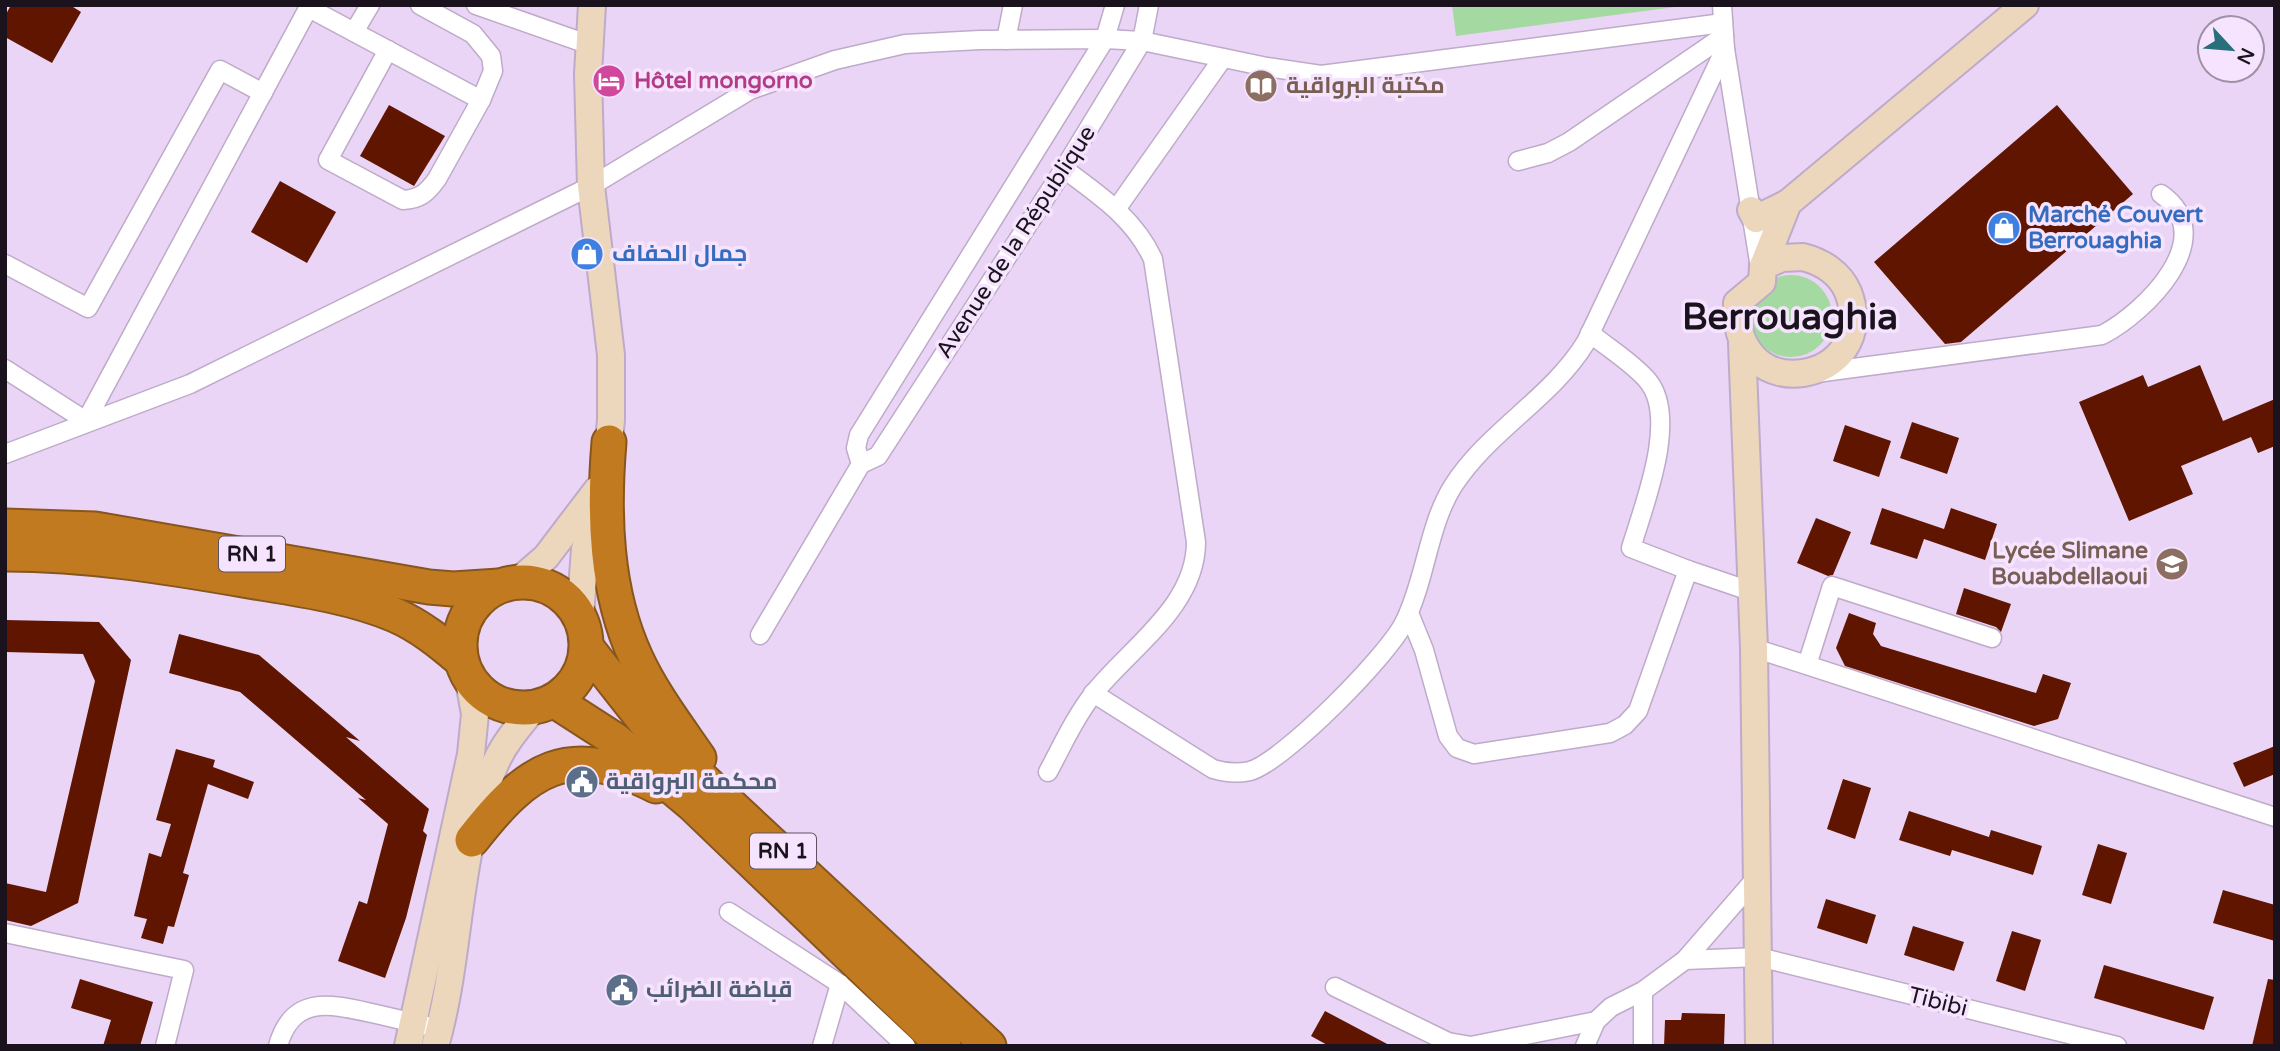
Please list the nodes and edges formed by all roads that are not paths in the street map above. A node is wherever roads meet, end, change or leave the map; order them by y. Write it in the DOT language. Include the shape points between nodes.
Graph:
graph roads {
  1 [pos="370,5"];
  2 [pos="420,5"];
  3 [pos="476,5"];
  4 [pos="592,5"];
  5 [pos="1013,5"];
  6 [pos="1115,5"];
  7 [pos="1149,5"];
  8 [pos="2025,5"];
  9 [pos="309,6"];
  10 [pos="1724,28"];
  11 [pos="354,32"];
  12 [pos="1006,40"];
  13 [pos="1105,40"];
  14 [pos="1142,41"];
  15 [pos="590,45"];
  16 [pos="388,50"];
  17 [pos="1223,58"];
  18 [pos="263,93"];
  19 [pos="481,100"];
  20 [pos="1518,161"];
  21 [pos="1064,169"];
  22 [pos="591,186"];
  23 [pos="2161,194"];
  24 [pos="1788,203"];
  25 [pos="1117,208"];
  26 [pos="1751,210"];
  27 [pos="5,264"];
  28 [pos="1763,274"];
  29 [pos="1590,333"];
  30 [pos="1742,343"];
  31 [pos="5,369"];
  32 [pos="1797,375"];
  33 [pos="86,421"];
  34 [pos="608,442"];
  35 [pos="5,454"];
  36 [pos="861,464"];
  37 [pos="605,481"];
  38 [pos="5,526"];
  39 [pos="5,554"];
  40 [pos="1688,570"];
  41 [pos="508,584"];
  42 [pos="1750,591"];
  43 [pos="1409,613"];
  44 [pos="584,632"];
  45 [pos="760,635"];
  46 [pos="1992,638"];
  47 [pos="1754,648"];
  48 [pos="1807,665"];
  49 [pos="465,670"];
  50 [pos="1093,694"];
  51 [pos="544,705"];
  52 [pos="1048,772"];
  53 [pos="706,799"];
  54 [pos="2275,817"];
  55 [pos="472,840"];
  56 [pos="1758,876"];
  57 [pos="729,912"];
  58 [pos="5,933"];
  59 [pos="1759,957"];
  60 [pos="1685,960"];
  61 [pos="840,984"];
  62 [pos="1335,987"];
  63 [pos="1643,992"];
  64 [pos="1596,1021"];
  65 [pos="424,1036"];
  66 [pos="165,1046"];
  67 [pos="278,1046"];
  68 [pos="822,1046"];
  69 [pos="906,1046"];
  70 [pos="944,1046"];
  71 [pos="989,1046"];
  72 [pos="1585,1046"];
  73 [pos="1643,1046"];
  74 [pos="1759,1046"];
  75 [pos="2118,1046"];
  1 -- 11 [label="street"];
  2 -- 19 [label="street" via="484,43 493,71"];
  3 -- 15 [label="street"];
  4 -- 15 [label="street"];
  5 -- 12 [label="street"];
  6 -- 13 [label="street, Avenue de la République"];
  7 -- 14 [label="street, Avenue de la République"];
  8 -- 24 [label="street"];
  9 -- 11 [label="street"];
  9 -- 18 [label="street"];
  10 -- 17 [label="street" via="1321,75"];
  10 -- 20 [label="street" via="1569,142"];
  10 -- 26 [label="street"];
  10 -- 29 [label="street"];
  11 -- 16 [label="street"];
  12 -- 13 [label="street"];
  12 -- 22 [label="street" via="905,44 835,60 750,90"];
  13 -- 14 [label="street"];
  13 -- 36 [label="street, Avenue de la République" via="859,435 856,448"];
  14 -- 17 [label="street"];
  14 -- 21 [label="street, Avenue de la République"];
  15 -- 22 [label="street"];
  16 -- 19 [label="street"];
  16 -- 19 [label="street" via="328,160 403,200 417,199 428,191"];
  17 -- 25 [label="street"];
  18 -- 27 [label="street" via="220,70 88,308"];
  18 -- 33 [label="street"];
  21 -- 25 [label="street"];
  21 -- 36 [label="street, Avenue de la République" via="878,456"];
  22 -- 33 [label="street" via="190,384"];
  22 -- 34 [label="street" via="611,355"];
  23 -- 32 [label="street" via="2181,215 2181,255 2171,273 2121,325 2102,335"];
  24 -- 26 [label="street" via="1756,219"];
  24 -- 28 [label="street"];
  25 -- 50 [label="street" via="1146,244 1158,278 1196,565 1172,607"];
  26 -- 28 [label="street"];
  28 -- 30 [label="street" via="1737,303 1736,324"];
  28 -- 32 [label="street" via="1782,258 1814,260 1832,270 1845,285 1853,305 1850,334 1835,360 1817,371"];
  29 -- 40 [label="street" via="1648,381 1660,412 1657,457 1632,548"];
  29 -- 43 [label="street" via="1573,363 1470,464 1453,487 1441,510"];
  30 -- 32 [label="street" via="1754,359 1777,373"];
  30 -- 42 [label="street"];
  31 -- 33 [label="street"];
  33 -- 35 [label="street"];
  34 -- 37 [label="street"];
  34 -- 53 [label="highway" via="604,502 622,621"];
  36 -- 45 [label="street, Avenue de la République"];
  37 -- 41 [label="street" via="546,557"];
  37 -- 44 [label="street" via="585,549"];
  38 -- 41 [label="highway, RN 1" via="95,529 429,587"];
  39 -- 49 [label="highway, RN 1" via="139,562 358,603 414,624"];
  40 -- 42 [label="street"];
  40 -- 43 [label="street" via="1647,692 1625,725 1610,733 1514,748 1474,754 1457,748 1448,736"];
  41 -- 44 [label="highway, RN 1" via="537,583 555,590 569,601"];
  41 -- 49 [label="highway" via="480,598 466,616 460,638"];
  42 -- 47 [label="street"];
  43 -- 50 [label="street" via="1377,662 1274,759 1251,771 1230,774 1213,769"];
  44 -- 51 [label="highway" via="578,678"];
  44 -- 53 [label="highway, RN 1"];
  46 -- 48 [label="street" via="1832,586"];
  47 -- 48 [label="street"];
  47 -- 56 [label="street"];
  48 -- 54 [label="street"];
  49 -- 51 [label="highway, RN 1" via="486,698 509,708"];
  49 -- 65 [label="street" via="475,714 471,754"];
  50 -- 52 [label="street"];
  51 -- 53 [label="highway, RN 1" via="614,739"];
  51 -- 55 [label="street" via="496,762"];
  53 -- 55 [label="highway, RN 1" via="604,765 576,763 531,778"];
  53 -- 70 [label="highway, RN 1"];
  53 -- 71 [label="highway, RN 1"];
  55 -- 65 [label="street"];
  56 -- 59 [label="street"];
  56 -- 60 [label="street"];
  57 -- 61 [label="street"];
  58 -- 66 [label="street" via="184,970"];
  59 -- 60 [label="street, Tibibi"];
  59 -- 74 [label="street"];
  59 -- 75 [label="street, Tibibi"];
  60 -- 63 [label="street"];
  61 -- 68 [label="street"];
  61 -- 69 [label="street"];
  62 -- 64 [label="street" via="1448,1042 1471,1046"];
  63 -- 64 [label="street" via="1611,1007"];
  63 -- 73 [label="street"];
  64 -- 72 [label="street"];
  65 -- 67 [label="street" via="341,1006 313,1006 289,1021"];
}
